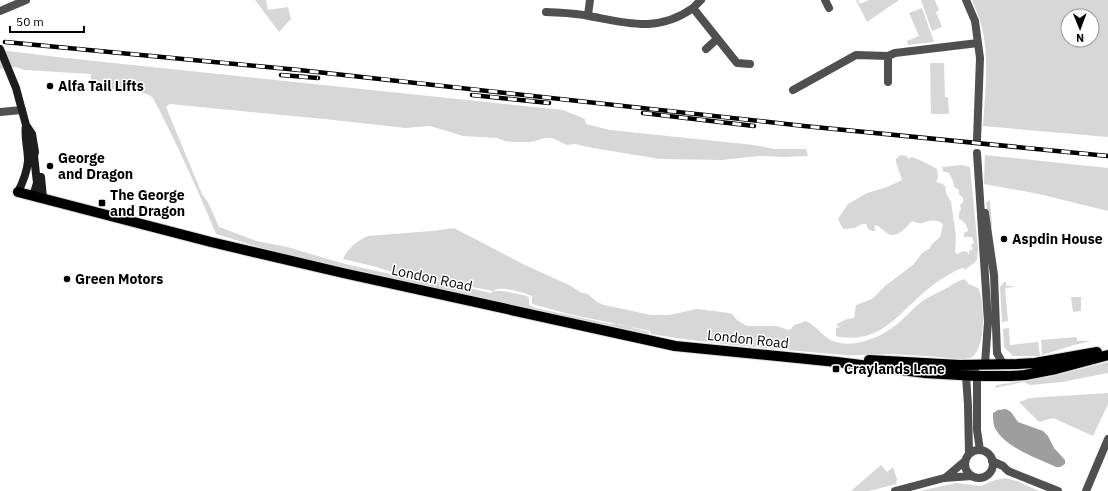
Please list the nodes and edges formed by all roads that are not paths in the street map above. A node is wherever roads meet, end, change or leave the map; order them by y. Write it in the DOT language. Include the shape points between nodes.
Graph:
graph roads {
  1 [pos="26,0"];
  2 [pos="590,0"];
  3 [pos="701,0"];
  4 [pos="825,0"];
  5 [pos="966,0"];
  6 [pos="693,8"];
  7 [pos="829,8"];
  8 [pos="0,11"];
  9 [pos="546,12"];
  10 [pos="588,15"];
  11 [pos="717,39"];
  12 [pos="978,43"];
  13 [pos="0,48"];
  14 [pos="706,48"];
  15 [pos="888,56"];
  16 [pos="750,64"];
  17 [pos="888,82"];
  18 [pos="793,90"];
  19 [pos="22,110"];
  20 [pos="0,112"];
  21 [pos="26,125"];
  22 [pos="977,140"];
  23 [pos="977,152"];
  24 [pos="30,195"];
  25 [pos="981,197"];
  26 [pos="994,275"];
  27 [pos="988,312"];
  28 [pos="1108,350"];
  29 [pos="1108,355"];
  30 [pos="837,362"];
  31 [pos="985,364"];
  32 [pos="1003,364"];
  33 [pos="968,370"];
  34 [pos="977,376"];
  35 [pos="1011,376"];
  36 [pos="1108,439"];
  37 [pos="980,450"];
  38 [pos="967,458"];
  39 [pos="992,461"];
  40 [pos="990,471"];
  41 [pos="1008,471"];
  42 [pos="972,476"];
  43 [pos="944,478"];
  44 [pos="895,491"];
  45 [pos="1058,491"];
  46 [pos="1086,491"];
  1 -- 8 [label="street"];
  2 -- 10 [label="street"];
  3 -- 6 [label="street"];
  4 -- 7 [label="street"];
  5 -- 12 [label="street" via="975,22"];
  6 -- 10 [label="street" via="672,19 647,24 627,23"];
  6 -- 11 [label="street"];
  9 -- 10 [label="street"];
  11 -- 14 [label="street"];
  11 -- 16 [label="street" via="737,63"];
  12 -- 15 [label="street"];
  12 -- 22 [label="street" via="980,64"];
  13 -- 19 [label="main road"];
  15 -- 17 [label="street"];
  15 -- 18 [label="street" via="856,55"];
  19 -- 20 [label="street"];
  19 -- 21 [label="main road"];
  21 -- 24 [label="main road" via="28,165 25,176"];
  21 -- 24 [label="main road" via="32,134 38,156"];
  23 -- 25 [label="street"];
  24 -- 30 [label="main road, London Road" via="343,273 675,346"];
  25 -- 26 [label="street"];
  25 -- 27 [label="street"];
  26 -- 27 [label="street" via="989,277 991,302"];
  26 -- 32 [label="street" via="998,353"];
  27 -- 31 [label="street"];
  28 -- 32 [label="main road, London Road" via="1037,362"];
  29 -- 35 [label="main road, London Road" via="1056,369"];
  30 -- 33 [label="main road, London Road" via="926,373"];
  30 -- 33 [label="main road, London Road" via="893,361"];
  31 -- 32 [label="main road, London Road"];
  31 -- 33 [label="main road, London Road"];
  31 -- 35 [label="main road" via="986,370 1004,371"];
  33 -- 34 [label="main road, London Road"];
  33 -- 38 [label="street"];
  34 -- 35 [label="main road, London Road"];
  34 -- 37 [label="street" via="976,427"];
  36 -- 46 [label="street"];
  37 -- 38 [label="street" via="973,451"];
  37 -- 39 [label="street" via="989,454"];
  38 -- 42 [label="street" via="966,470"];
  38 -- 43 [label="street"];
  39 -- 40 [label="street"];
  39 -- 41 [label="street"];
  40 -- 41 [label="street"];
  40 -- 42 [label="street" via="985,476"];
  41 -- 45 [label="street"];
  42 -- 43 [label="street"];
  43 -- 44 [label="street"];
}
